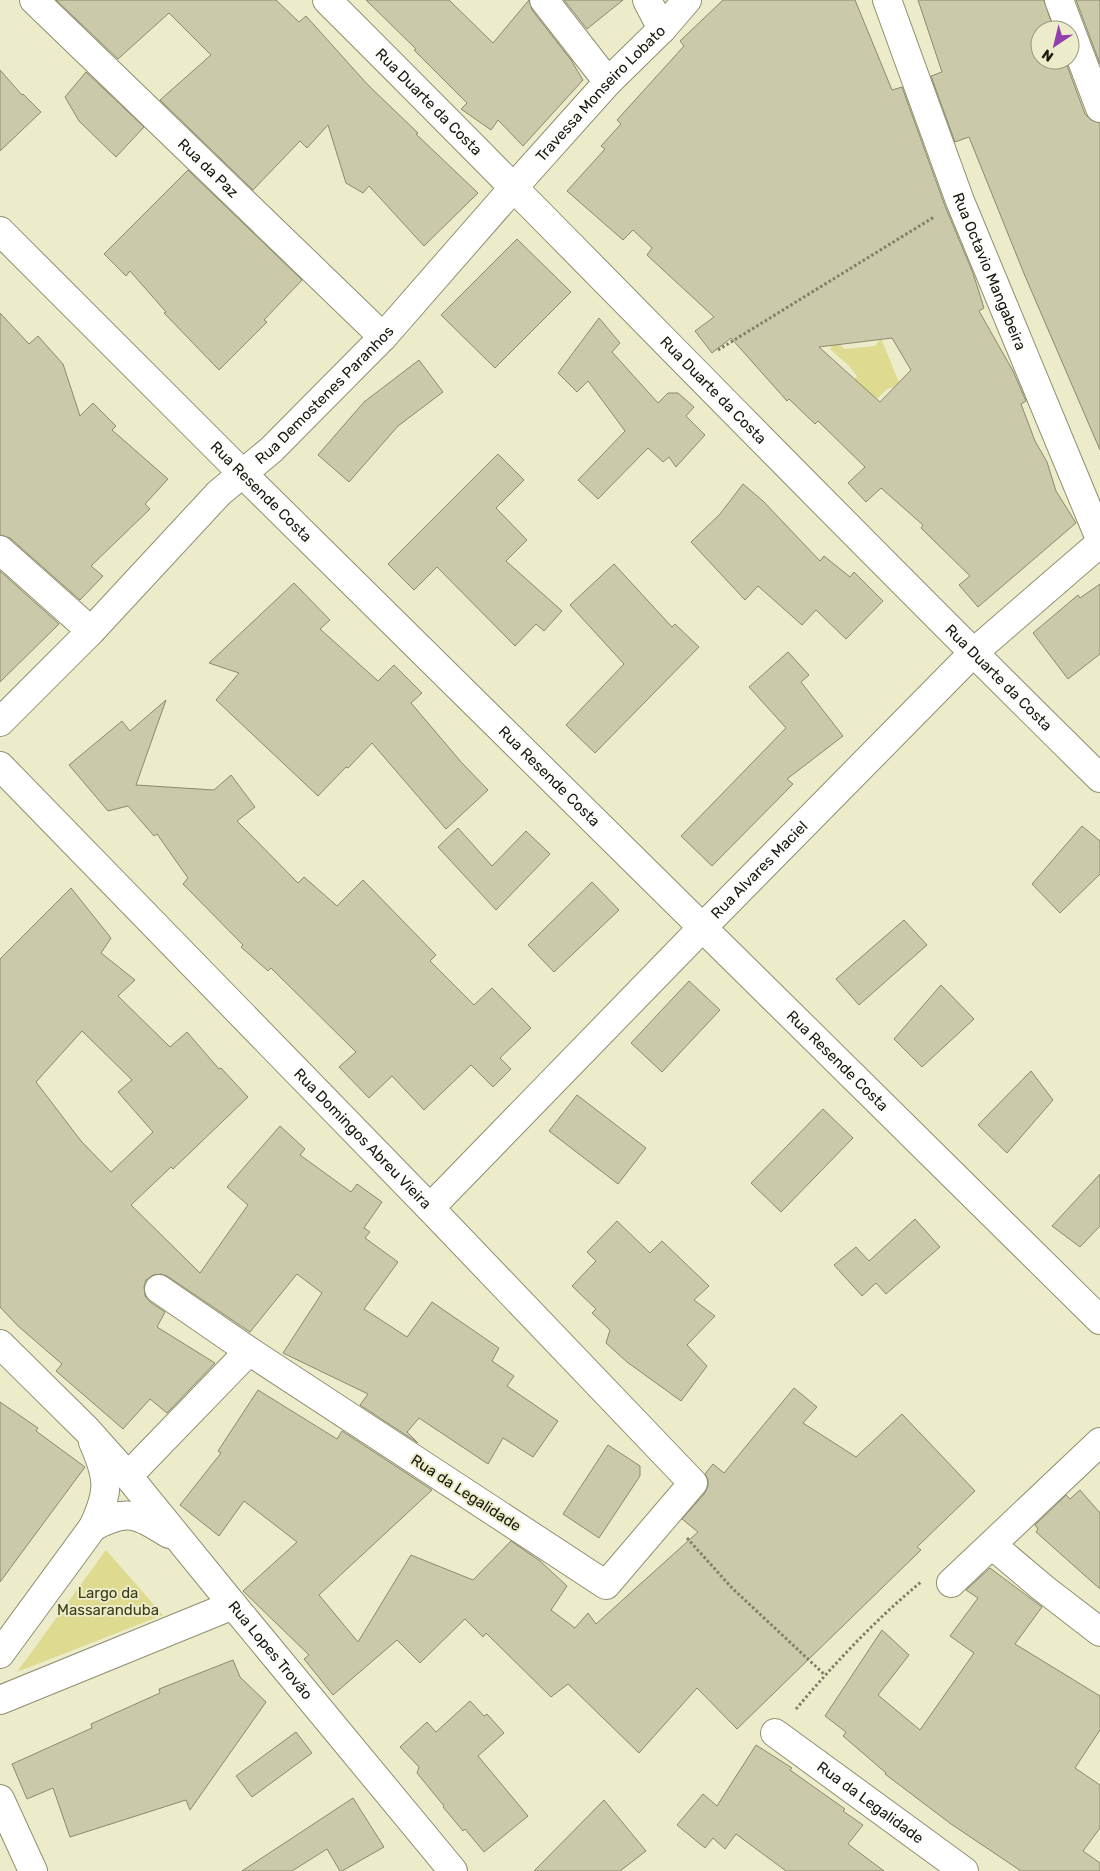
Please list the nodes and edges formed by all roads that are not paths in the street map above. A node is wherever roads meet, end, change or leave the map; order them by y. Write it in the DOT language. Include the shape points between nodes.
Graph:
graph roads {
  1 [pos="34,0"];
  2 [pos="327,0"];
  3 [pos="544,0"];
  4 [pos="647,0"];
  5 [pos="687,0"];
  6 [pos="887,0"];
  7 [pos="1059,0"];
  8 [pos="662,29"];
  9 [pos="608,82"];
  10 [pos="1100,108"];
  11 [pos="514,187"];
  12 [pos="0,230"];
  13 [pos="383,337"];
  14 [pos="243,474"];
  15 [pos="1100,539"];
  16 [pos="1100,543"];
  17 [pos="0,550"];
  18 [pos="91,631"];
  19 [pos="973,653"];
  20 [pos="0,722"];
  21 [pos="0,766"];
  22 [pos="1100,778"];
  23 [pos="702,928"];
  24 [pos="430,1208"];
  25 [pos="160,1290"];
  26 [pos="1100,1320"];
  27 [pos="0,1344"];
  28 [pos="249,1351"];
  29 [pos="87,1430"];
  30 [pos="1100,1442"];
  31 [pos="128,1476"];
  32 [pos="666,1515"];
  33 [pos="93,1527"];
  34 [pos="181,1541"];
  35 [pos="992,1545"];
  36 [pos="951,1583"];
  37 [pos="233,1605"];
  38 [pos="1100,1632"];
  39 [pos="0,1654"];
  40 [pos="0,1700"];
  41 [pos="775,1734"];
  42 [pos="0,1799"];
  43 [pos="32,1871"];
  44 [pos="453,1871"];
  45 [pos="964,1871"];
  1 -- 13 [label="street, Rua da Paz"];
  2 -- 11 [label="street, Rua Duarte da Costa"];
  3 -- 9 [label="street"];
  4 -- 8 [label="street"];
  5 -- 8 [label="street, Travessa Monseiro Lobato"];
  6 -- 15 [label="street, Rua Octavio Mangabeira" via="960,201"];
  7 -- 10 [label="street"];
  8 -- 9 [label="street, Travessa Monseiro Lobato"];
  9 -- 11 [label="street, Travessa Monseiro Lobato"];
  11 -- 13 [label="street, Rua Demostenes Paranhos"];
  11 -- 19 [label="street, Rua Duarte da Costa"];
  12 -- 14 [label="street, Rua Resende Costa"];
  13 -- 14 [label="street, Rua Demostenes Paranhos"];
  14 -- 18 [label="street, Rua Demostenes Paranhos" via="218,493"];
  14 -- 23 [label="street, Rua Resende Costa"];
  16 -- 19 [label="street, Rua Alvares Maciel"];
  17 -- 18 [label="street"];
  18 -- 20 [label="street, Rua Demostenes Paranhos"];
  19 -- 22 [label="street, Rua Duarte da Costa"];
  19 -- 23 [label="street, Rua Alvares Maciel"];
  21 -- 24 [label="street, Rua Domingos Abreu Vieira"];
  23 -- 24 [label="street, Rua Alvares Maciel"];
  23 -- 26 [label="street, Rua Resende Costa"];
  24 -- 32 [label="street, Rua Domingos Abreu Vieira" via="693,1483"];
  25 -- 28 [label="street, Rua da Legalidade"];
  27 -- 29 [label="street, Rua Lopes Trovão"];
  28 -- 31 [label="street"];
  28 -- 32 [label="street, Rua da Legalidade" via="606,1585"];
  29 -- 31 [label="street, Rua Lopes Trovão"];
  29 -- 33 [label="street, Rua Lopes Trovão" via="102,1464 106,1487 102,1508"];
  30 -- 35 [label="street"];
  31 -- 34 [label="street, Rua Lopes Trovão"];
  33 -- 34 [label="street" via="111,1517 131,1515 148,1521"];
  33 -- 39 [label="street"];
  34 -- 37 [label="street, Rua Lopes Trovão"];
  35 -- 36 [label="street"];
  35 -- 38 [label="street"];
  37 -- 40 [label="street"];
  37 -- 44 [label="street, Rua Lopes Trovão"];
  41 -- 45 [label="street, Rua da Legalidade"];
  42 -- 43 [label="street"];
}
